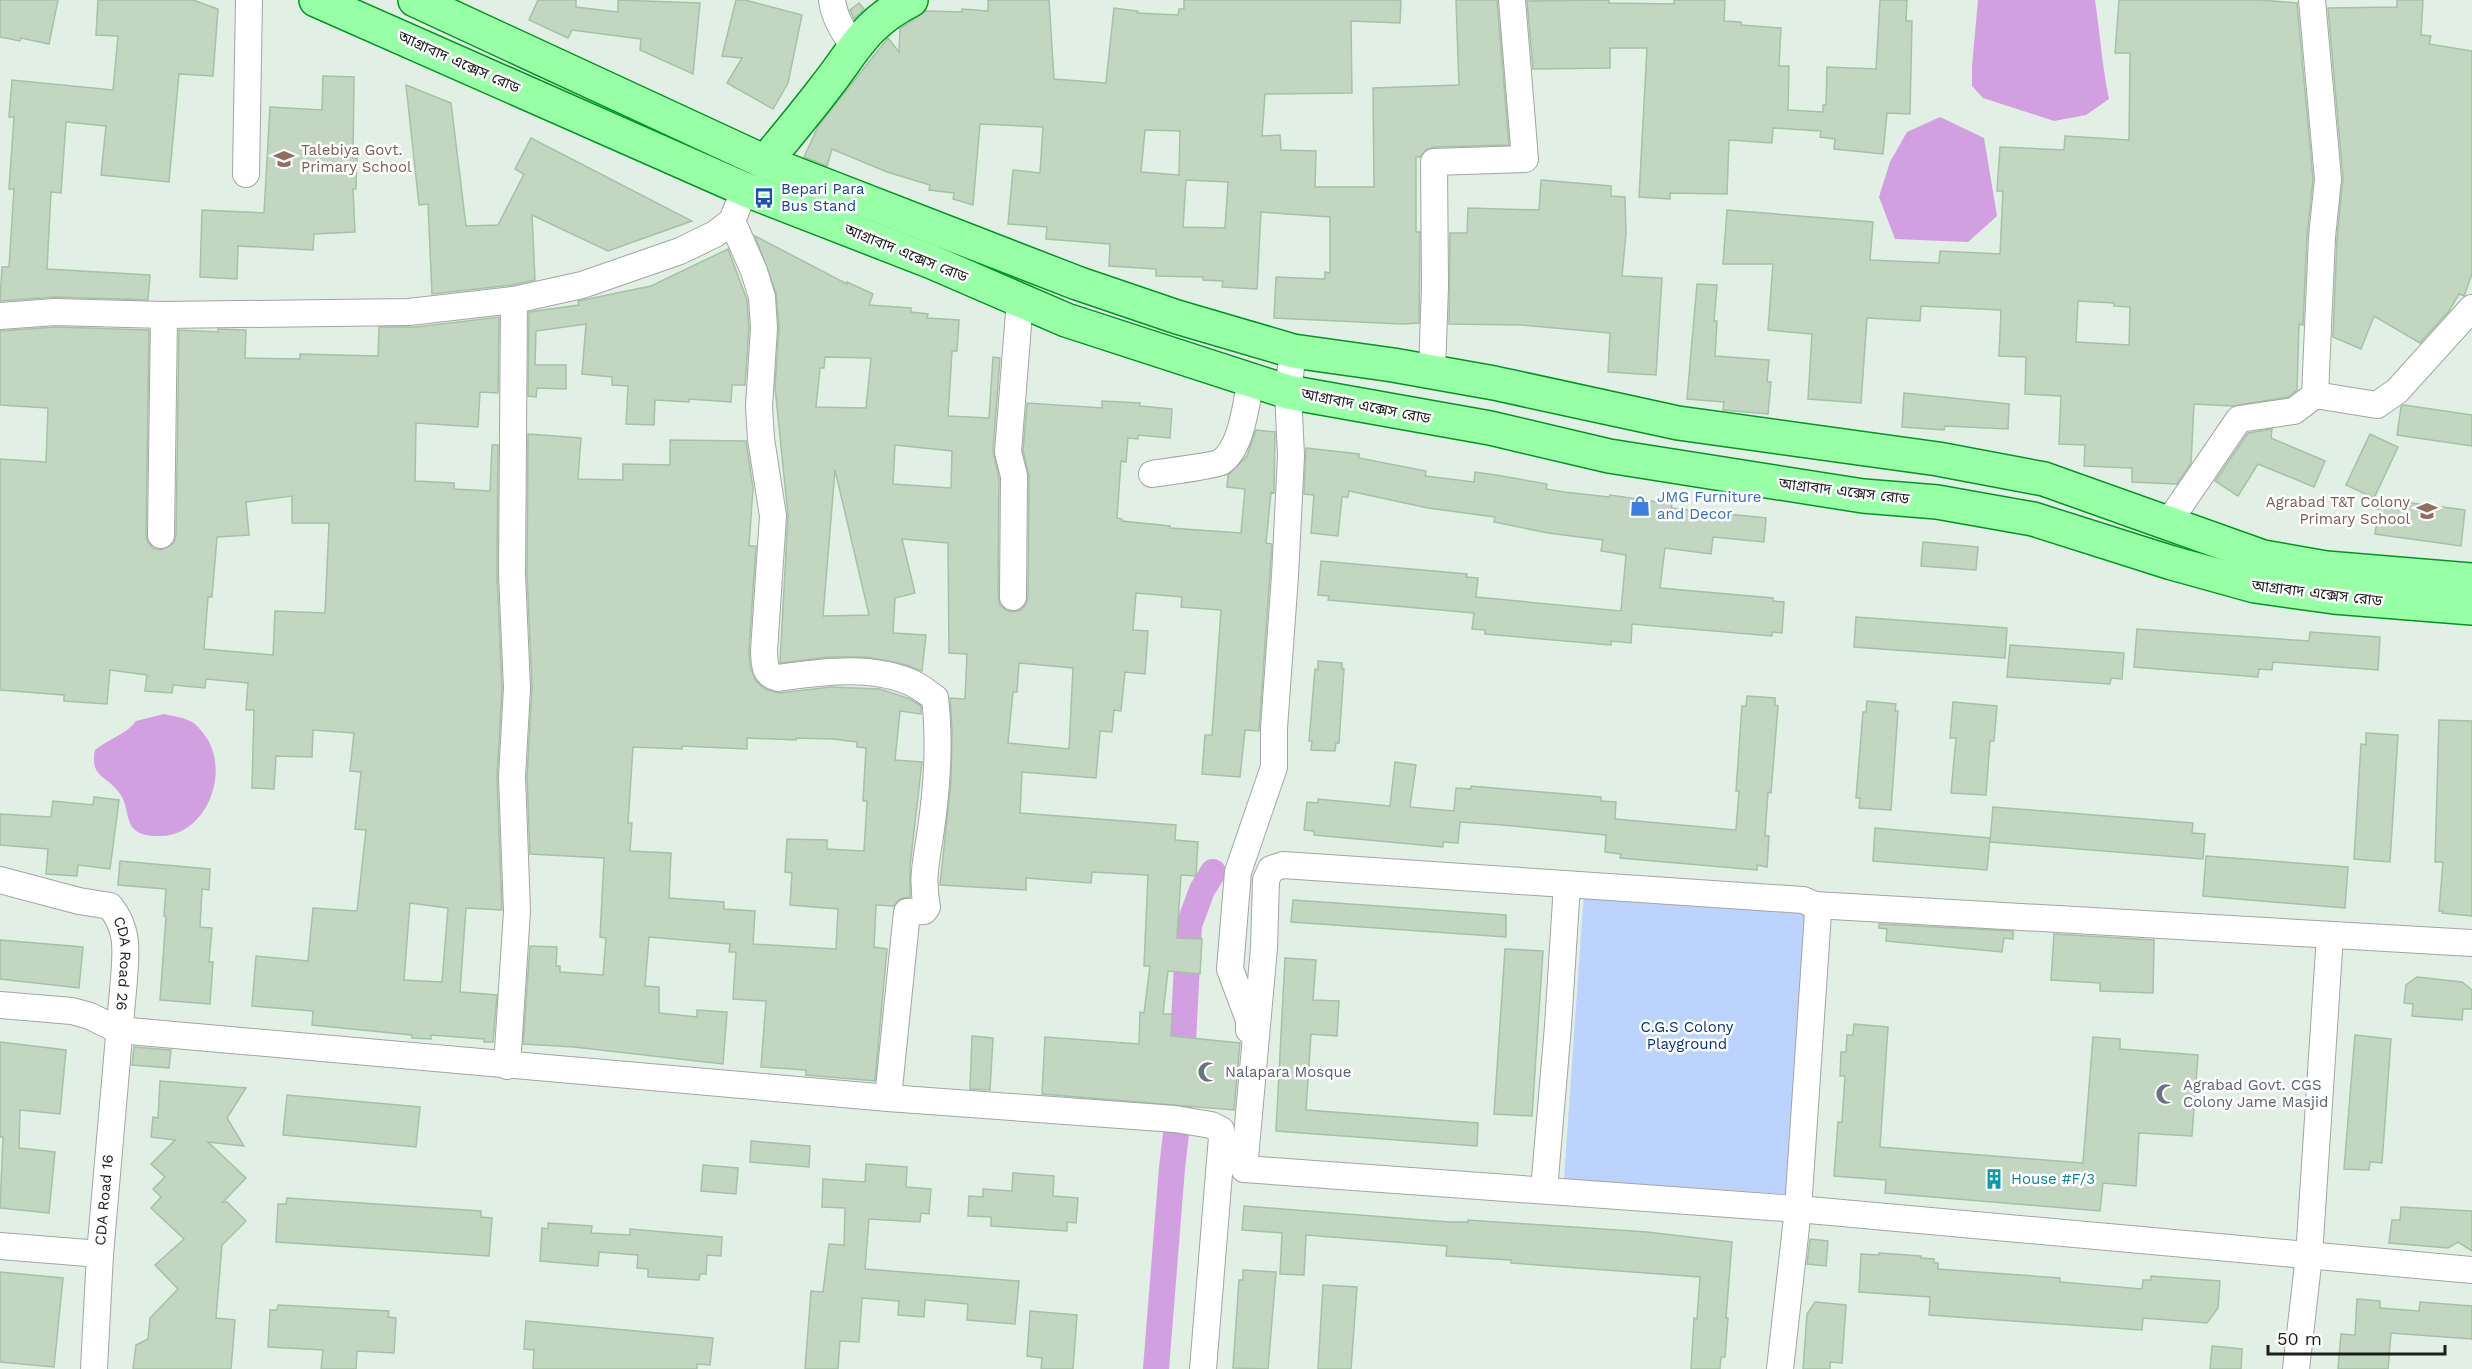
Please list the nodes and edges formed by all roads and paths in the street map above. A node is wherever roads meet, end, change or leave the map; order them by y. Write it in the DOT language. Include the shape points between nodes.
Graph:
graph roads {
  1 [pos="249,0"];
  2 [pos="316,0"];
  3 [pos="415,0"];
  4 [pos="832,0"];
  5 [pos="911,0"];
  6 [pos="1512,0"];
  7 [pos="2312,0"];
  8 [pos="854,46"];
  9 [pos="765,162"];
  10 [pos="246,174"];
  11 [pos="744,189"];
  12 [pos="732,221"];
  13 [pos="514,300"];
  14 [pos="1020,300"];
  15 [pos="2472,308"];
  16 [pos="164,315"];
  17 [pos="0,316"];
  18 [pos="1293,351"];
  19 [pos="1432,372"];
  20 [pos="1251,380"];
  21 [pos="1288,392"];
  22 [pos="2315,395"];
  23 [pos="1152,474"];
  24 [pos="2181,528"];
  25 [pos="161,535"];
  26 [pos="2172,563"];
  27 [pos="2472,580"];
  28 [pos="1013,597"];
  29 [pos="2472,608"];
  30 [pos="0,880"];
  31 [pos="1568,885"];
  32 [pos="1815,905"];
  33 [pos="2331,935"];
  34 [pos="2472,943"];
  35 [pos="0,1005"];
  36 [pos="118,1030"];
  37 [pos="507,1066"];
  38 [pos="888,1098"];
  39 [pos="1216,1127"];
  40 [pos="1544,1190"];
  41 [pos="1798,1209"];
  42 [pos="0,1246"];
  43 [pos="100,1254"];
  44 [pos="2309,1256"];
  45 [pos="2472,1270"];
  46 [pos="94,1369"];
  47 [pos="1203,1369"];
  48 [pos="1780,1369"];
  49 [pos="2296,1369"];
  1 -- 10 [label="street"];
  2 -- 11 [label="main road, আগ্রাবাদ এক্সেস রোড"];
  3 -- 9 [label="main road, আগ্রাবাদ এক্সেস রোড"];
  4 -- 8 [label="street" via="842,30"];
  5 -- 8 [label="main road" via="892,10"];
  6 -- 19 [label="street" via="1525,159 1434,162"];
  7 -- 22 [label="street" via="2328,179"];
  8 -- 9 [label="main road"];
  9 -- 18 [label="main road, আগ্রাবাদ এক্সেস রোড" via="1077,283"];
  11 -- 12 [label="street"];
  11 -- 14 [label="main road, আগ্রাবাদ এক্সেস রোড"];
  12 -- 13 [label="street" via="680,251 582,285"];
  12 -- 38 [label="street" via="762,297 759,406 773,516 765,670 778,678 863,671 916,685 934,698 937,745 931,828 923,869 927,907 907,912"];
  13 -- 16 [label="street" via="409,312"];
  13 -- 37 [label="street" via="512,574 517,688 512,777 517,911"];
  14 -- 20 [label="main road, আগ্রাবাদ এক্সেস রোড" via="1065,320"];
  14 -- 28 [label="street" via="1008,452 1014,476"];
  15 -- 22 [label="street" via="2397,391 2377,405"];
  16 -- 17 [label="street" via="55,312"];
  16 -- 25 [label="street"];
  18 -- 19 [label="main road, আগ্রাবাদ এক্সেস রোড"];
  18 -- 21 [label="street"];
  19 -- 24 [label="main road, আগ্রাবাদ এক্সেস রোড" via="1678,423 1938,459 2044,479"];
  20 -- 21 [label="main road, আগ্রাবাদ এক্সেস রোড"];
  20 -- 23 [label="street" via="1241,429 1233,448 1221,462"];
  21 -- 26 [label="main road, আগ্রাবাদ এক্সেস রোড" via="1490,429 1609,456 2033,519"];
  21 -- 39 [label="street" via="1291,456 1274,767 1238,872 1230,969 1250,1020 1240,1118"];
  22 -- 24 [label="street" via="2294,411 2239,419"];
  24 -- 26 [label="main road"];
  24 -- 27 [label="main road, আগ্রাবাদ এক্সেস রোড" via="2263,557 2326,568"];
  26 -- 29 [label="main road, আগ্রাবাদ এক্সেস রোড" via="2255,586"];
  30 -- 36 [label="street, CDA Road 26" via="110,906 121,919 125,956"];
  31 -- 32 [label="street" via="1803,900"];
  31 -- 40 [label="street"];
  31 -- 40 [label="street" via="1283,865 1271,869 1266,880 1264,948 1244,1169"];
  32 -- 33 [label="street"];
  32 -- 41 [label="street" via="1818,914"];
  33 -- 34 [label="street"];
  33 -- 44 [label="street"];
  35 -- 36 [label="street" via="72,1011"];
  36 -- 37 [label="street"];
  36 -- 43 [label="street, CDA Road 16"];
  37 -- 38 [label="street"];
  38 -- 39 [label="street" via="1175,1119"];
  39 -- 47 [label="street"];
  40 -- 41 [label="street"];
  41 -- 44 [label="street"];
  41 -- 48 [label="street"];
  42 -- 43 [label="street"];
  43 -- 46 [label="street, CDA Road 16"];
  44 -- 45 [label="street"];
  44 -- 49 [label="street"];
}
